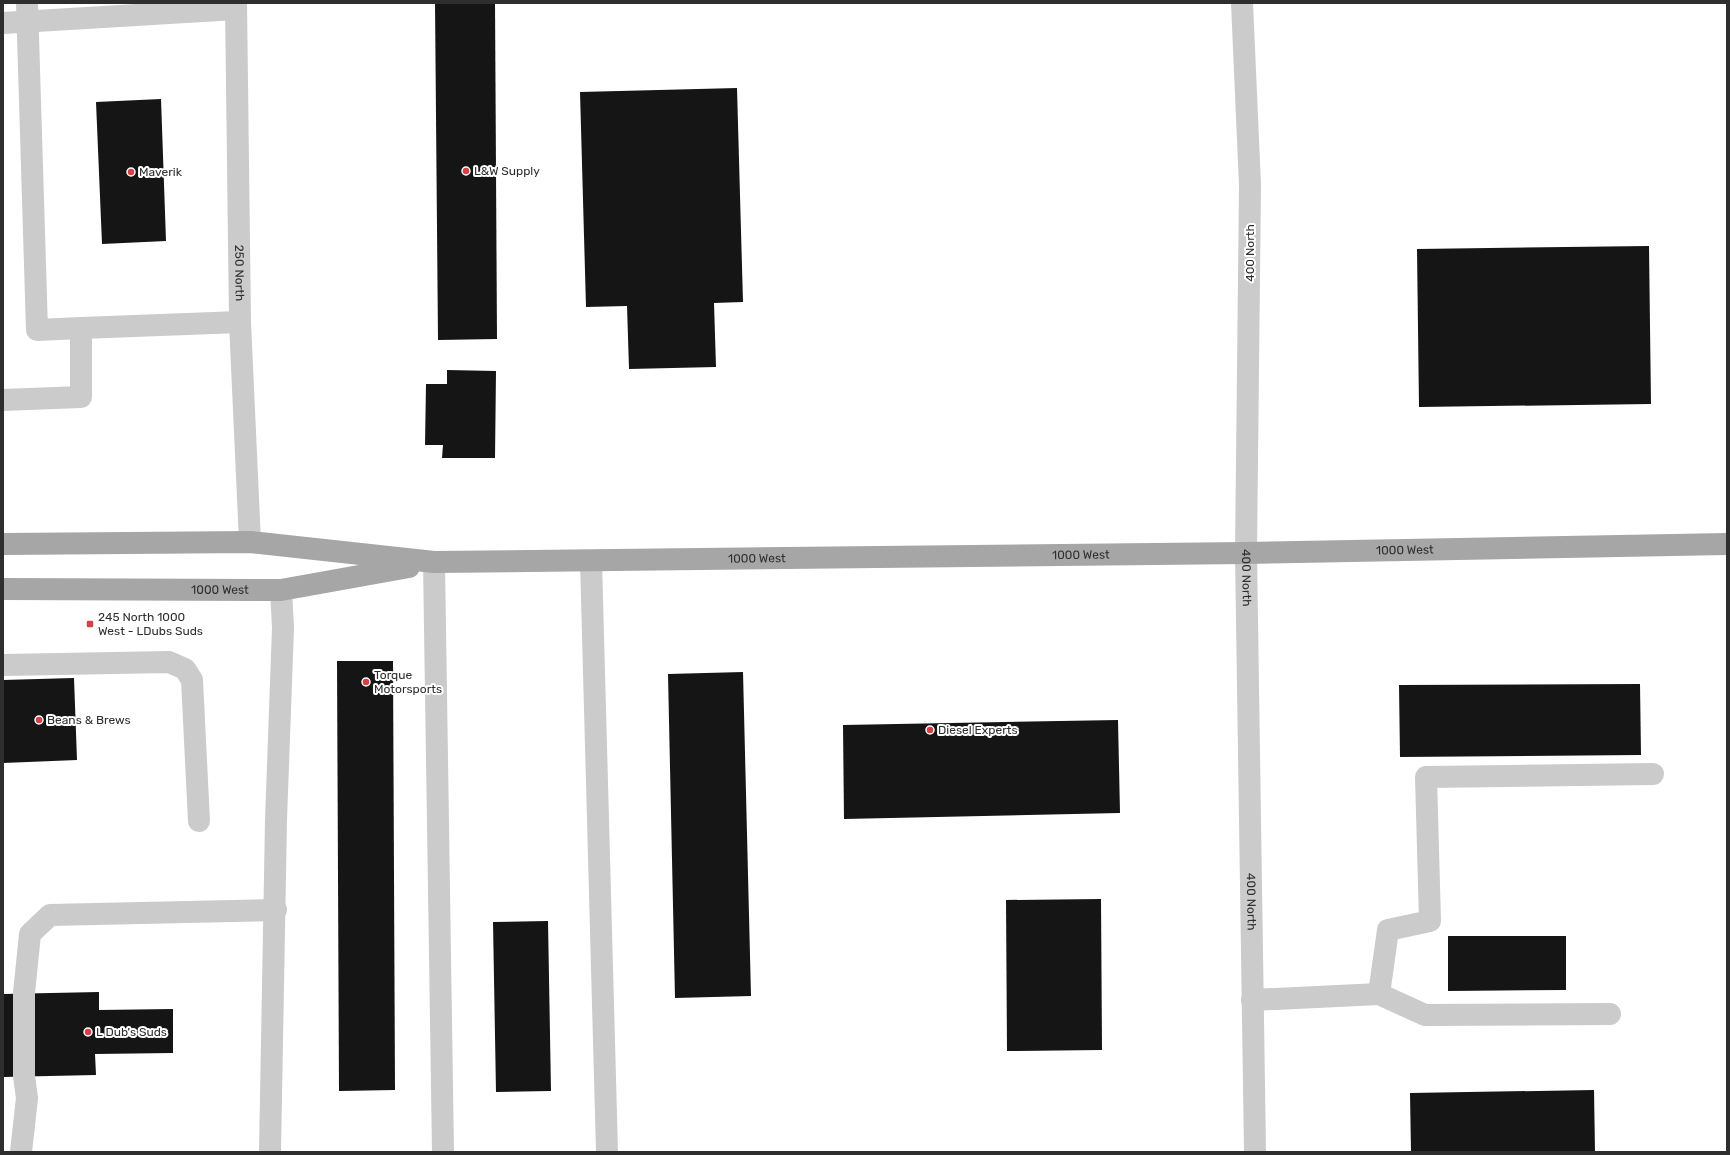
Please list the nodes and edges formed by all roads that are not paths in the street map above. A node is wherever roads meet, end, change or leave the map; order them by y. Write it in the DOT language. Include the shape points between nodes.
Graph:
graph roads {
  1 [pos="1242,3"];
  2 [pos="236,6"];
  3 [pos="27,12"];
  4 [pos="3,23"];
  5 [pos="240,322"];
  6 [pos="81,328"];
  7 [pos="3,400"];
  8 [pos="250,542"];
  9 [pos="3,544"];
  10 [pos="1727,544"];
  11 [pos="1246,553"];
  12 [pos="591,561"];
  13 [pos="434,562"];
  14 [pos="3,589"];
  15 [pos="282,590"];
  16 [pos="3,664"];
  17 [pos="1653,774"];
  18 [pos="199,821"];
  19 [pos="276,910"];
  20 [pos="1379,994"];
  21 [pos="1252,1000"];
  22 [pos="1610,1014"];
  23 [pos="21,1152"];
  24 [pos="270,1152"];
  25 [pos="442,1152"];
  26 [pos="607,1152"];
  27 [pos="1255,1152"];
  1 -- 11 [label="street, 400 North" via="1250,185"];
  2 -- 3 [label="street"];
  2 -- 5 [label="street, 250 North"];
  3 -- 4 [label="street"];
  3 -- 6 [label="street" via="37,330"];
  5 -- 6 [label="street"];
  5 -- 8 [label="street, 250 North"];
  6 -- 7 [label="street" via="81,397"];
  8 -- 9 [label="main road, 1000 West"];
  8 -- 13 [label="main road, 1000 West"];
  10 -- 11 [label="main road, 1000 West"];
  11 -- 12 [label="main road, 1000 West"];
  11 -- 21 [label="street, 400 North"];
  12 -- 13 [label="main road, 1000 West"];
  12 -- 26 [label="street"];
  13 -- 15 [label="main road, 1000 West"];
  13 -- 25 [label="street"];
  14 -- 15 [label="main road, 1000 West"];
  15 -- 19 [label="street"];
  16 -- 18 [label="street" via="169,662 185,669 192,680"];
  17 -- 20 [label="street" via="1426,777 1430,921 1388,930"];
  19 -- 23 [label="street" via="50,915 30,934 24,993 24,1076 27,1098"];
  19 -- 24 [label="street"];
  20 -- 21 [label="street"];
  20 -- 22 [label="street" via="1425,1015"];
  21 -- 27 [label="street, 400 North"];
}
